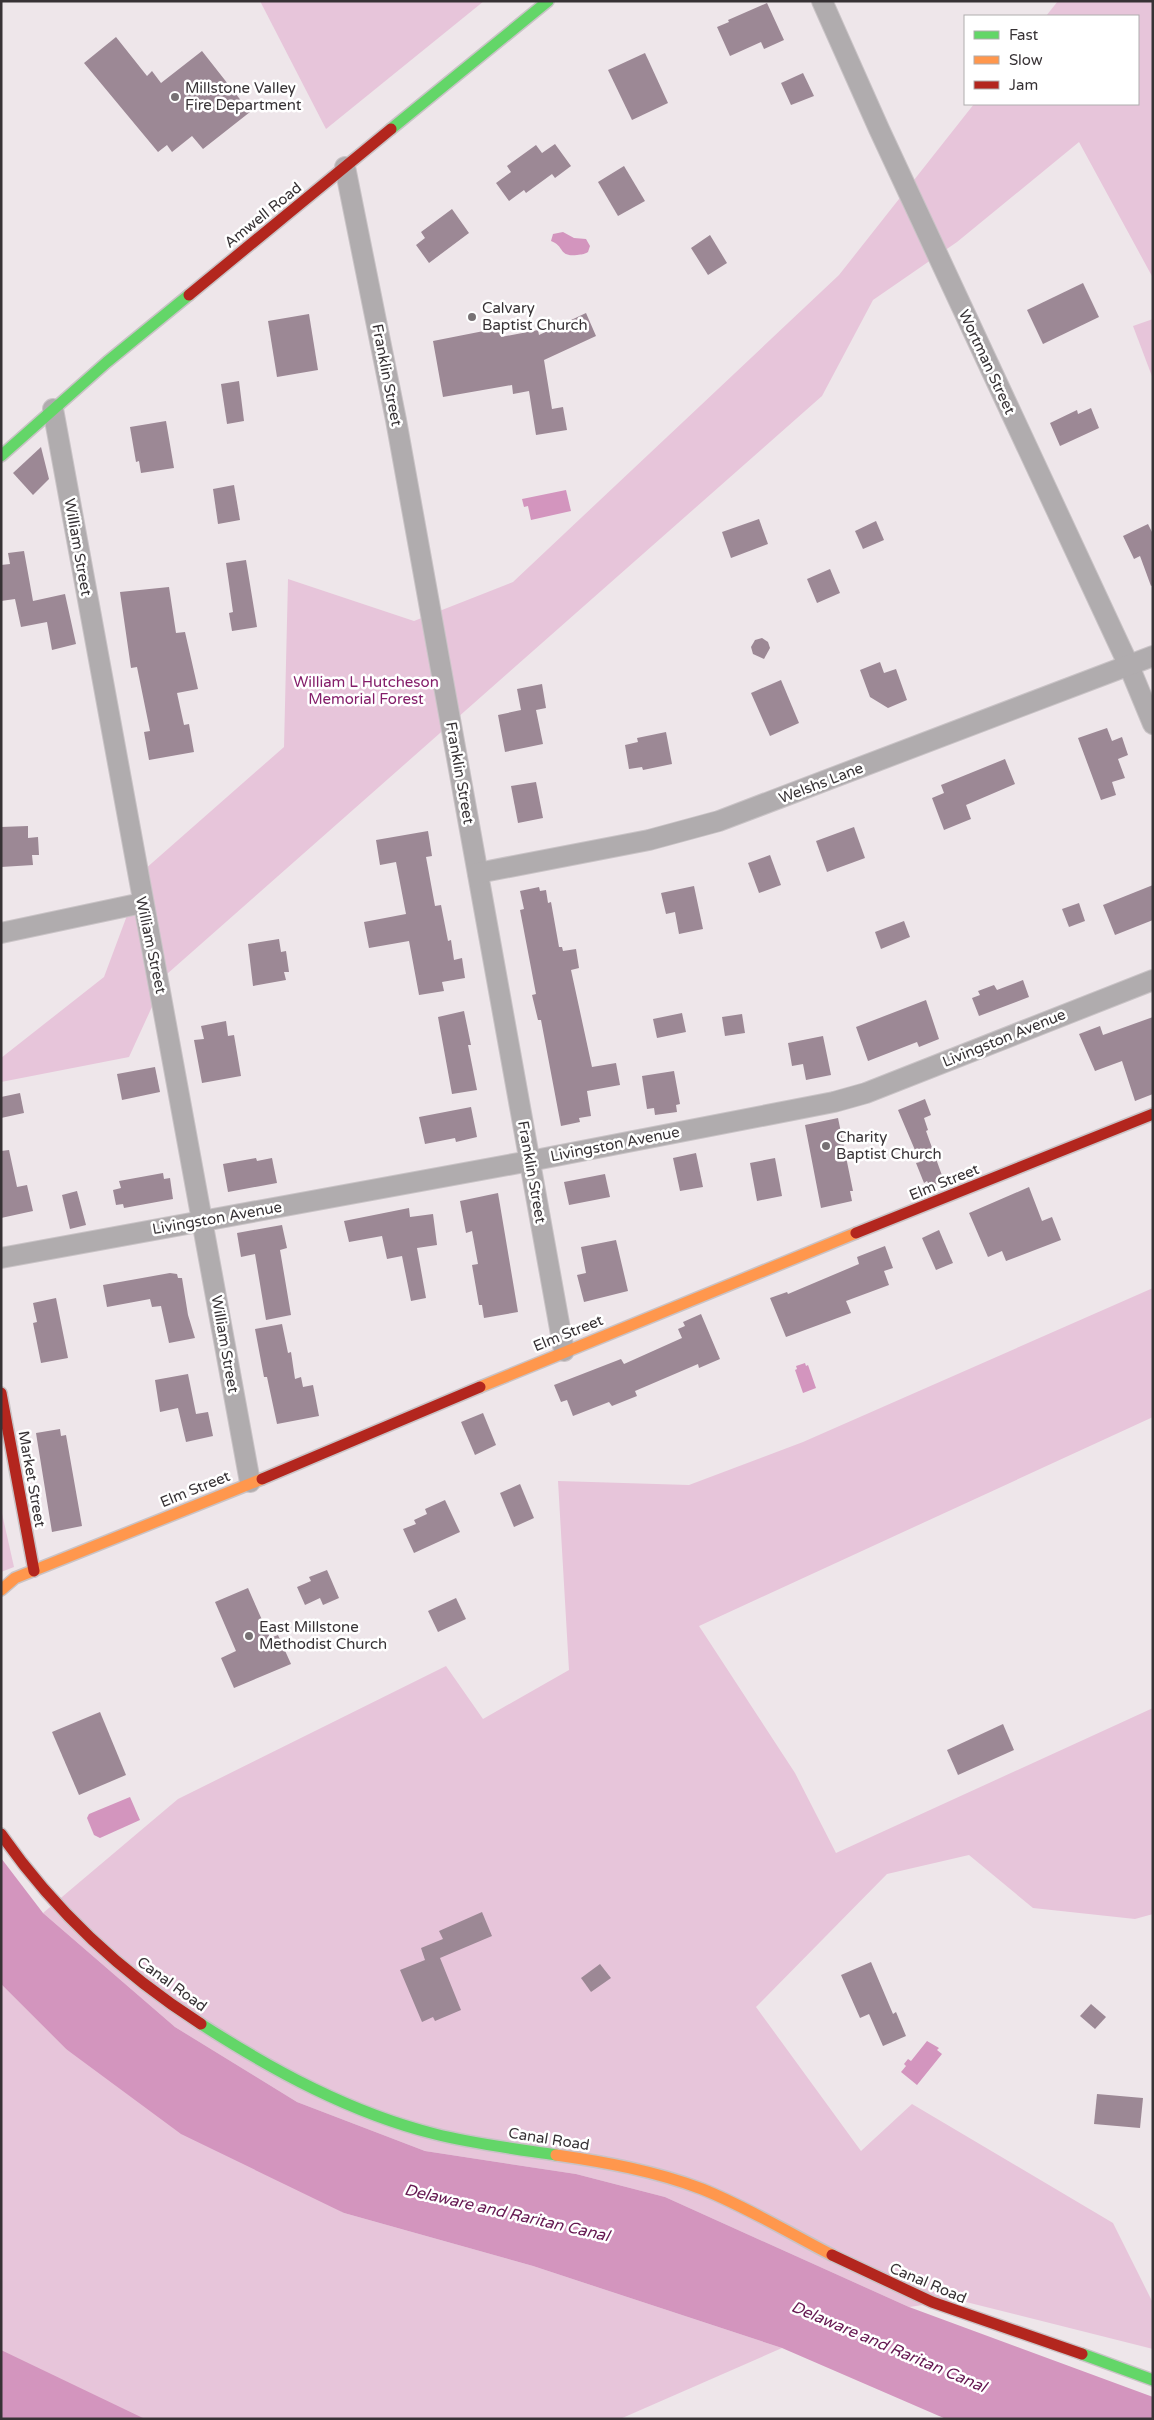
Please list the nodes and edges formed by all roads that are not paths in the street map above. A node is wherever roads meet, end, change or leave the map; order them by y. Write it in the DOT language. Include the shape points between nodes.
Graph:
graph roads {
  1 [pos="548,1"];
  2 [pos="822,1"];
  3 [pos="346,167"];
  4 [pos="53,409"];
  5 [pos="1,456"];
  6 [pos="1153,656"];
  7 [pos="1129,666"];
  8 [pos="1153,724"];
  9 [pos="478,873"];
  10 [pos="142,903"];
  11 [pos="1,933"];
  12 [pos="1153,980"];
  13 [pos="1153,1114"];
  14 [pos="530,1161"];
  15 [pos="203,1221"];
  16 [pos="1,1258"];
  17 [pos="564,1351"];
  18 [pos="1,1392"];
  19 [pos="250,1482"];
  20 [pos="34,1570"];
  21 [pos="1,1590"];
  22 [pos="1,1834"];
  23 [pos="1153,2380"];
  1 -- 3 [label="street, Amwell Road"];
  2 -- 7 [label="street, Wortman Street"];
  3 -- 4 [label="street, Amwell Road"];
  3 -- 9 [label="street, Franklin Street"];
  4 -- 5 [label="street, Amwell Road"];
  4 -- 10 [label="street, William Street"];
  6 -- 7 [label="street, Welshs Lane"];
  7 -- 8 [label="street, Wortman Street"];
  7 -- 9 [label="street, Welshs Lane" via="719,821 649,840"];
  9 -- 14 [label="street, Franklin Street"];
  10 -- 11 [label="street"];
  10 -- 15 [label="street, William Street"];
  12 -- 14 [label="street, Livingston Avenue" via="834,1102"];
  13 -- 17 [label="street, Elm Street"];
  14 -- 15 [label="street, Livingston Avenue"];
  14 -- 17 [label="street, Franklin Street"];
  15 -- 16 [label="street, Livingston Avenue"];
  15 -- 19 [label="street, William Street"];
  17 -- 19 [label="street, Elm Street"];
  18 -- 20 [label="street, Market Street"];
  19 -- 20 [label="street, Elm Street"];
  20 -- 21 [label="street, Elm Street" via="15,1578"];
  22 -- 23 [label="street, Canal Road" via="45,1893 74,1924 132,1974 190,2017 300,2083 398,2124 433,2134 598,2161 694,2186 902,2290 978,2320"];
}
